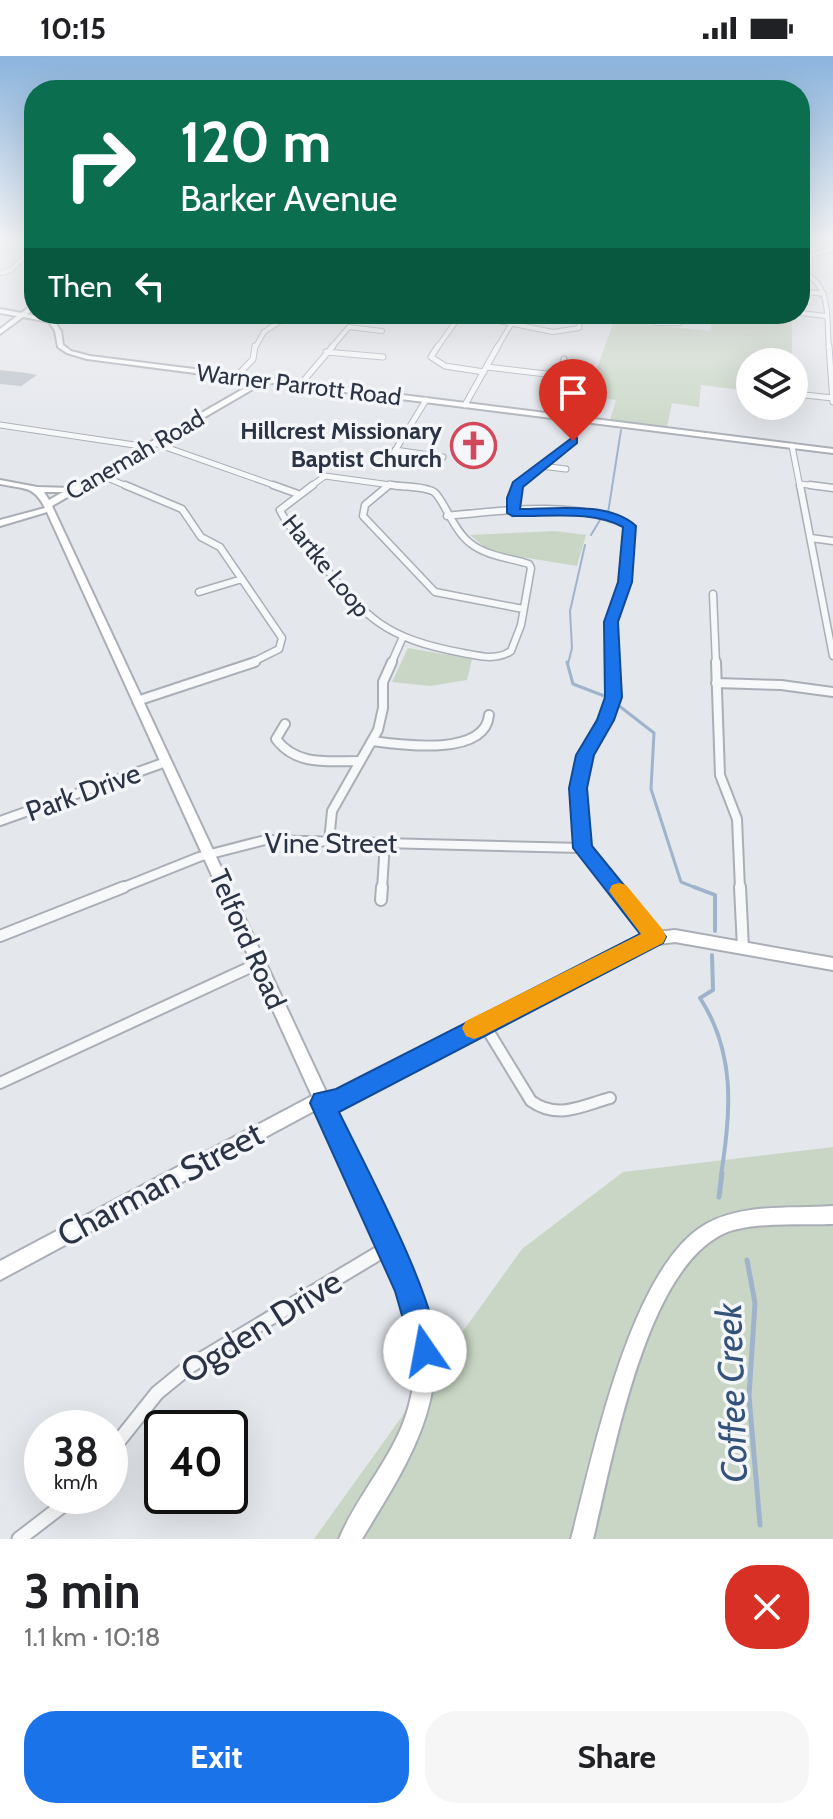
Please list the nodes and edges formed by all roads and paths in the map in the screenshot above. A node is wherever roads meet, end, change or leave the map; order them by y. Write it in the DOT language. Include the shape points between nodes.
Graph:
graph roads {
  1 [pos="825,307"];
  2 [pos="0,311"];
  3 [pos="24,314"];
  4 [pos="810,314"];
  5 [pos="24,315"];
  6 [pos="826,316"];
  7 [pos="53,324"];
  8 [pos="277,324"];
  9 [pos="455,324"];
  10 [pos="507,324"];
  11 [pos="580,324"];
  12 [pos="511,325"];
  13 [pos="382,331"];
  14 [pos="0,332"];
  15 [pos="326,352"];
  16 [pos="383,357"];
  17 [pos="564,359"];
  18 [pos="485,370"];
  19 [pos="236,377"];
  20 [pos="264,380"];
  21 [pos="300,385"];
  22 [pos="808,396"];
  23 [pos="833,399"];
  24 [pos="426,400"];
  25 [pos="465,405"];
  26 [pos="581,420"];
  27 [pos="0,425"];
  28 [pos="151,445"];
  29 [pos="792,446"];
  30 [pos="395,450"];
  31 [pos="833,451"];
  32 [pos="443,457"];
  33 [pos="390,459"];
  34 [pos="541,466"];
  35 [pos="566,469"];
  36 [pos="100,475"];
  37 [pos="0,482"];
  38 [pos="390,484"];
  39 [pos="800,484"];
  40 [pos="833,488"];
  41 [pos="37,489"];
  42 [pos="74,489"];
  43 [pos="298,494"];
  44 [pos="48,507"];
  45 [pos="513,513"];
  46 [pos="447,516"];
  47 [pos="0,523"];
  48 [pos="811,538"];
  49 [pos="833,541"];
  50 [pos="242,579"];
  51 [pos="199,592"];
  52 [pos="713,594"];
  53 [pos="523,609"];
  54 [pos="831,634"];
  55 [pos="402,639"];
  56 [pos="833,656"];
  57 [pos="716,683"];
  58 [pos="833,692"];
  59 [pos="137,701"];
  60 [pos="489,715"];
  61 [pos="285,724"];
  62 [pos="372,741"];
  63 [pos="358,761"];
  64 [pos="166,762"];
  65 [pos="0,821"];
  66 [pos="329,841"];
  67 [pos="385,842"];
  68 [pos="582,848"];
  69 [pos="210,855"];
  70 [pos="381,900"];
  71 [pos="0,936"];
  72 [pos="655,937"];
  73 [pos="743,948"];
  74 [pos="259,963"];
  75 [pos="833,964"];
  76 [pos="483,1023"];
  77 [pos="0,1083"];
  78 [pos="610,1098"];
  79 [pos="322,1103"];
  80 [pos="833,1215"];
  81 [pos="389,1247"];
  82 [pos="0,1271"];
  83 [pos="128,1429"];
  84 [pos="52,1514"];
  85 [pos="19,1539"];
  86 [pos="350,1539"];
  87 [pos="582,1539"];
  1 -- 6 [label="street"];
  2 -- 3 [label="street"];
  4 -- 6 [label="street"];
  5 -- 14 [label="street"];
  6 -- 23 [label="street"];
  7 -- 19 [label="street, Warner Parrott Road" via="60,346 73,354"];
  8 -- 19 [label="street" via="261,336 253,359"];
  9 -- 18 [label="street" via="431,357 445,366"];
  10 -- 12 [label="street"];
  11 -- 12 [label="street" via="567,332"];
  12 -- 18 [label="street"];
  13 -- 15 [label="street" via="349,327"];
  15 -- 16 [label="street"];
  15 -- 21 [label="street"];
  17 -- 18 [label="street" via="563,370 552,374"];
  18 -- 25 [label="street"];
  19 -- 20 [label="street, Warner Parrott Road"];
  20 -- 21 [label="street, Warner Parrott Road"];
  20 -- 28 [label="street, Canemah Road"];
  21 -- 24 [label="street, Warner Parrott Road"];
  22 -- 23 [label="street"];
  24 -- 25 [label="street, Warner Parrott Road"];
  24 -- 30 [label="street"];
  25 -- 26 [label="street, Warner Parrott Road"];
  26 -- 29 [label="street, Warner Parrott Road"];
  26 -- 34 [label="street" via="573,441"];
  27 -- 28 [label="street"];
  28 -- 36 [label="street, Canemah Road"];
  28 -- 43 [label="street"];
  29 -- 31 [label="street, Warner Parrott Road"];
  29 -- 39 [label="street"];
  30 -- 32 [label="street"];
  30 -- 33 [label="street"];
  34 -- 35 [label="street"];
  34 -- 45 [label="street" via="518,485"];
  36 -- 42 [label="street, Canemah Road"];
  36 -- 50 [label="street" via="179,506 201,537 220,547"];
  37 -- 41 [label="street"];
  38 -- 43 [label="street, Hartke Loop" via="325,476"];
  38 -- 46 [label="street, Hartke Loop" via="435,492"];
  38 -- 53 [label="street" via="365,505 363,516 428,587 455,598"];
  39 -- 40 [label="street"];
  39 -- 48 [label="street"];
  41 -- 42 [label="street"];
  41 -- 44 [label="street, Telford Road"];
  42 -- 44 [label="street, Canemah Road"];
  43 -- 55 [label="street, Hartke Loop" via="280,508 281,515 361,614"];
  44 -- 47 [label="street, Canemah Road"];
  44 -- 59 [label="street, Telford Road"];
  45 -- 46 [label="street"];
  45 -- 68 [label="street" via="606,516 626,522 631,532 625,582 611,622 613,697 579,774"];
  46 -- 53 [label="street, Hartke Loop" via="480,551 529,564"];
  48 -- 49 [label="street"];
  48 -- 54 [label="street"];
  50 -- 51 [label="street"];
  50 -- 59 [label="street" via="282,638 279,649 264,659"];
  52 -- 57 [label="street"];
  53 -- 55 [label="street, Hartke Loop" via="515,645 502,656"];
  54 -- 56 [label="street"];
  55 -- 62 [label="street" via="383,682 382,716"];
  57 -- 58 [label="street"];
  57 -- 73 [label="street" via="720,775 737,819"];
  59 -- 64 [label="street, Telford Road"];
  60 -- 62 [label="street" via="488,727 479,737 462,742"];
  61 -- 63 [label="street" via="276,739 288,755"];
  62 -- 63 [label="street"];
  63 -- 66 [label="street" via="332,811"];
  64 -- 65 [label="street, Park Drive"];
  64 -- 69 [label="street, Telford Road"];
  66 -- 67 [label="street, Vine Street"];
  66 -- 69 [label="street, Vine Street" via="265,840"];
  67 -- 68 [label="street, Vine Street"];
  67 -- 70 [label="street"];
  68 -- 72 [label="street"];
  69 -- 71 [label="street, Vine Street"];
  69 -- 74 [label="street, Telford Road"];
  72 -- 73 [label="street"];
  72 -- 76 [label="street, Charman Street"];
  73 -- 75 [label="street"];
  74 -- 77 [label="street"];
  74 -- 79 [label="street, Telford Road"];
  76 -- 78 [label="street" via="542,1111 564,1113"];
  76 -- 79 [label="street, Charman Street" via="338,1101"];
  79 -- 81 [label="street, Telford Road"];
  79 -- 82 [label="street, Charman Street" via="310,1104"];
  80 -- 87 [label="street" via="728,1223 703,1234 680,1254 655,1295 630,1363"];
  81 -- 83 [label="street, Ogden Drive" via="190,1366 157,1393"];
  81 -- 86 [label="street, Telford Road" via="421,1328 424,1380 402,1448"];
  84 -- 85 [label="street"];
}
